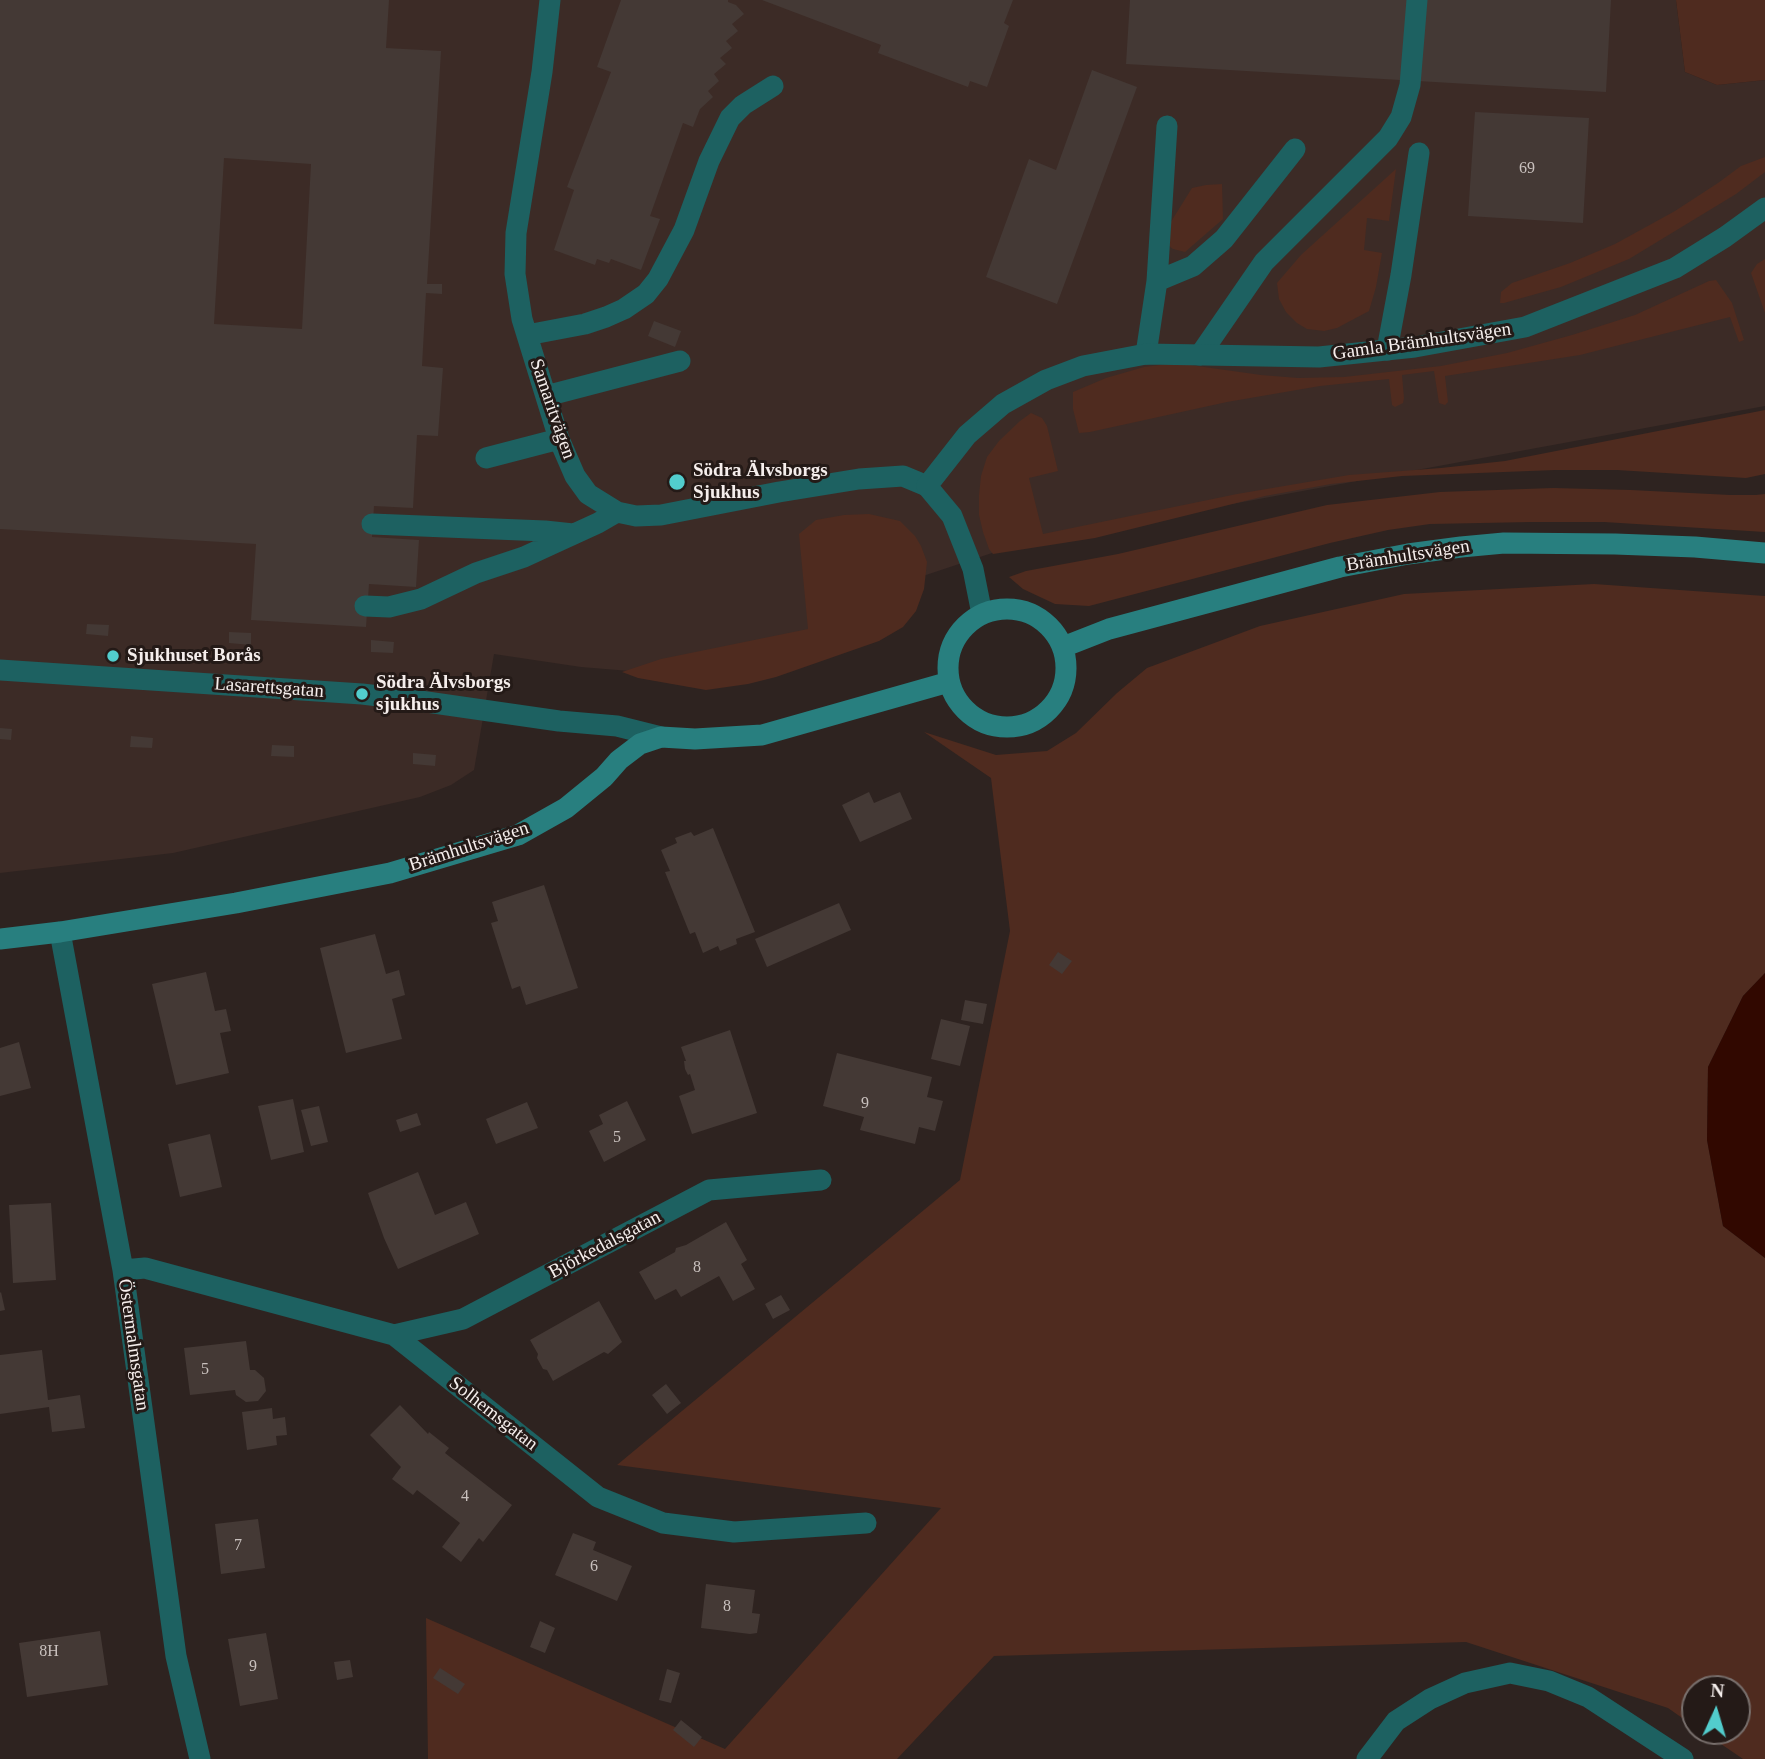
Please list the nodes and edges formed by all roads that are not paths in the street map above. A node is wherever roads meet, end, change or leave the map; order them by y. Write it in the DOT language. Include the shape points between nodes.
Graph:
graph roads {
  1 [pos="550,0"];
  2 [pos="1418,0"];
  3 [pos="774,86"];
  4 [pos="1167,126"];
  5 [pos="1295,149"];
  6 [pos="1419,153"];
  7 [pos="1765,208"];
  8 [pos="1157,281"];
  9 [pos="527,335"];
  10 [pos="1387,350"];
  11 [pos="1146,354"];
  12 [pos="1200,355"];
  13 [pos="680,361"];
  14 [pos="546,396"];
  15 [pos="559,439"];
  16 [pos="486,458"];
  17 [pos="927,486"];
  18 [pos="617,512"];
  19 [pos="372,524"];
  20 [pos="573,534"];
  21 [pos="1765,553"];
  22 [pos="365,606"];
  23 [pos="982,614"];
  24 [pos="1063,647"];
  25 [pos="0,670"];
  26 [pos="949,682"];
  27 [pos="661,737"];
  28 [pos="60,932"];
  29 [pos="0,939"];
  30 [pos="821,1181"];
  31 [pos="122,1270"];
  32 [pos="394,1335"];
  33 [pos="866,1523"];
  34 [pos="200,1759"];
  35 [pos="1367,1759"];
  36 [pos="1682,1759"];
  1 -- 9 [label="street, Samaritvägen" via="516,233 515,274"];
  2 -- 12 [label="street" via="1410,85 1401,117 1388,138 1264,262"];
  3 -- 9 [label="street" via="730,118 684,230 646,294 606,317"];
  4 -- 8 [label="street"];
  5 -- 8 [label="street" via="1224,239 1193,266"];
  6 -- 10 [label="street"];
  7 -- 10 [label="street, Gamla Brämhultsvägen" via="1675,268 1525,327"];
  8 -- 11 [label="street"];
  9 -- 14 [label="street, Samaritvägen"];
  10 -- 12 [label="street, Gamla Brämhultsvägen" via="1319,357"];
  11 -- 12 [label="street, Gamla Brämhultsvägen"];
  11 -- 17 [label="street, Gamla Brämhultsvägen" via="1083,366 1003,404 967,435"];
  13 -- 14 [label="street"];
  14 -- 15 [label="street, Samaritvägen"];
  15 -- 16 [label="street"];
  15 -- 18 [label="street, Samaritvägen" via="588,495"];
  17 -- 18 [label="street, Samaritvägen" via="903,476 870,478 662,515"];
  17 -- 23 [label="street" via="952,516 973,569"];
  18 -- 20 [label="street"];
  19 -- 20 [label="street"];
  20 -- 22 [label="street" via="421,599 389,607"];
  21 -- 24 [label="street, Brämhultsvägen" via="1517,543 1471,546 1340,566 1109,629"];
  23 -- 24 [label="street" via="1009,608 1036,616"];
  23 -- 26 [label="street" via="953,642 948,654"];
  24 -- 26 [label="street" via="1066,676 1062,691 1044,715 1024,725 1002,728 974,718 962,708"];
  25 -- 27 [label="street, Lasarettsgatan" via="362,694 617,726"];
  26 -- 27 [label="street, Brämhultsvägen" via="762,735"];
  27 -- 28 [label="street, Brämhultsvägen" via="640,744 566,808 518,835 390,873"];
  28 -- 29 [label="street, Brämhultsvägen"];
  28 -- 31 [label="street, Östermalmsgatan"];
  30 -- 32 [label="street, Björkedalsgatan" via="709,1190 463,1319"];
  31 -- 32 [label="street, Solhemsgatan" via="145,1268"];
  31 -- 34 [label="street, Östermalmsgatan" via="176,1656"];
  32 -- 33 [label="street, Solhemsgatan" via="598,1497 663,1523 734,1532"];
  35 -- 36 [label="street" via="1396,1721 1430,1699 1465,1683 1510,1674 1549,1681 1588,1697"];
}
